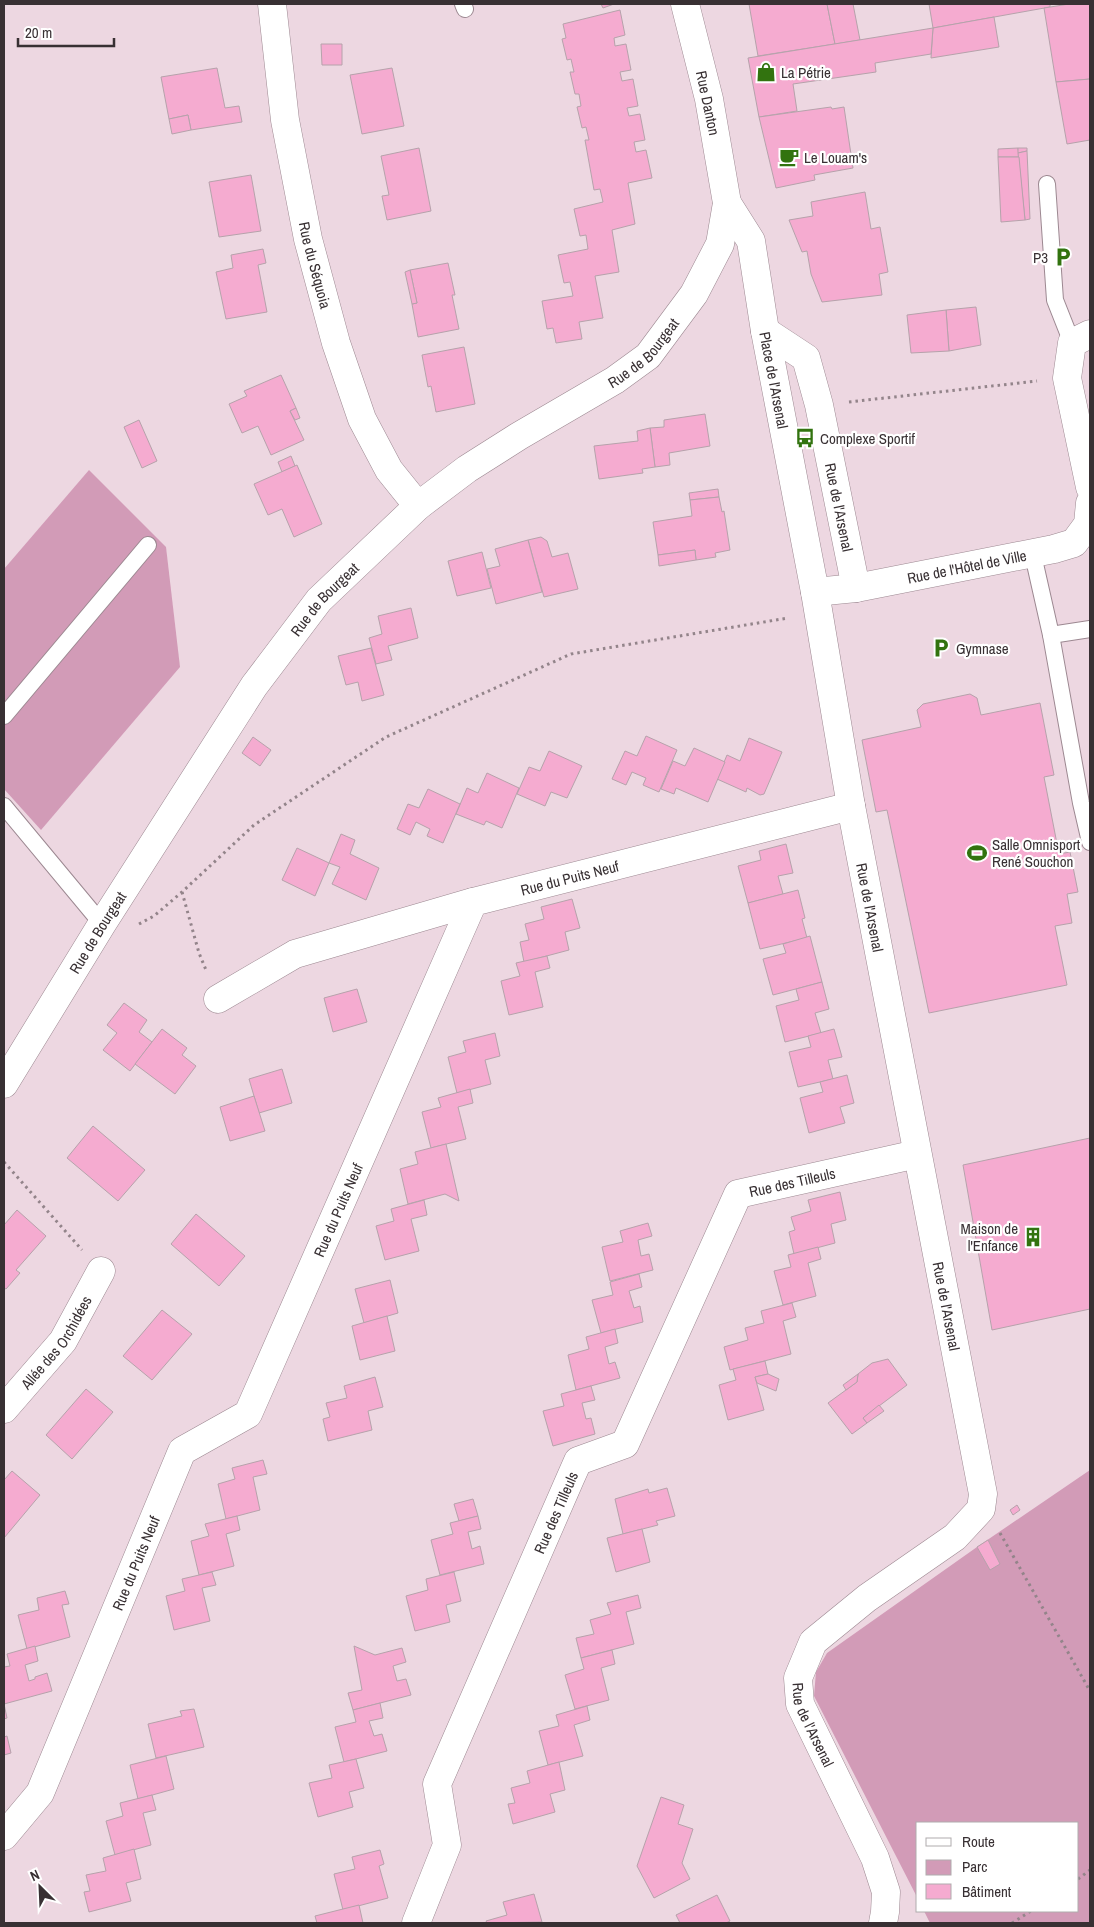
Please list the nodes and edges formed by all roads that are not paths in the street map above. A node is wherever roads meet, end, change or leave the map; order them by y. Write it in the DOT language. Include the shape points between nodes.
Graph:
graph roads {
  1 [pos="272,4"];
  2 [pos="685,4"];
  3 [pos="1047,184"];
  4 [pos="726,203"];
  5 [pos="765,331"];
  6 [pos="1081,339"];
  7 [pos="1090,486"];
  8 [pos="1090,503"];
  9 [pos="418,506"];
  10 [pos="148,546"];
  11 [pos="1033,555"];
  12 [pos="856,588"];
  13 [pos="817,602"];
  14 [pos="1090,629"];
  15 [pos="1050,634"];
  16 [pos="4,716"];
  17 [pos="4,806"];
  18 [pos="851,806"];
  19 [pos="1090,842"];
  20 [pos="473,902"];
  21 [pos="102,924"];
  22 [pos="218,999"];
  23 [pos="4,1084"];
  24 [pos="917,1154"];
  25 [pos="100,1271"];
  26 [pos="4,1409"];
  27 [pos="4,1836"];
  28 [pos="416,1923"];
  29 [pos="883,1923"];
  1 -- 9 [label="street, Rue du Séquoia" via="285,120 308,239 336,343 362,418 389,470"];
  2 -- 4 [label="street, Rue Danton" via="709,99"];
  3 -- 6 [label="lane" via="1056,300"];
  4 -- 5 [label="street, Place de l'Arsenal" via="751,241"];
  4 -- 9 [label="street, Rue de Bourgeat" via="716,252 694,294 648,356 615,380 467,469"];
  5 -- 12 [label="street, Rue de l'Arsenal" via="806,358 819,405"];
  5 -- 13 [label="street, Place de l'Arsenal"];
  6 -- 7 [label="street" via="1067,378"];
  8 -- 11 [label="street, Rue de l'Hôtel de Ville" via="1088,524 1074,543"];
  9 -- 21 [label="street, Rue de Bourgeat" via="319,600 254,686"];
  10 -- 16 [label="lane"];
  11 -- 12 [label="street, Rue de l'Hôtel de Ville"];
  11 -- 15 [label="lane"];
  12 -- 13 [label="street, Rue de l'Hôtel de Ville"];
  13 -- 18 [label="street, Rue de l'Arsenal"];
  14 -- 15 [label="lane"];
  15 -- 19 [label="lane"];
  17 -- 21 [label="lane"];
  18 -- 20 [label="street, Rue du Puits Neuf"];
  18 -- 24 [label="street, Rue de l'Arsenal"];
  20 -- 22 [label="street" via="295,954"];
  20 -- 27 [label="street, Rue du Puits Neuf" via="248,1414 182,1451 40,1793"];
  21 -- 23 [label="street, Rue de Bourgeat"];
  24 -- 28 [label="street, Rue des Tilleuls" via="738,1194 625,1444 578,1461 566,1488 437,1784 447,1845"];
  24 -- 29 [label="street, Rue de l'Arsenal" via="983,1494 981,1509 955,1537 867,1598 813,1642 798,1678 800,1704 875,1858 886,1892"];
  25 -- 26 [label="street, Allée des Orchidées" via="63,1340"];
}
